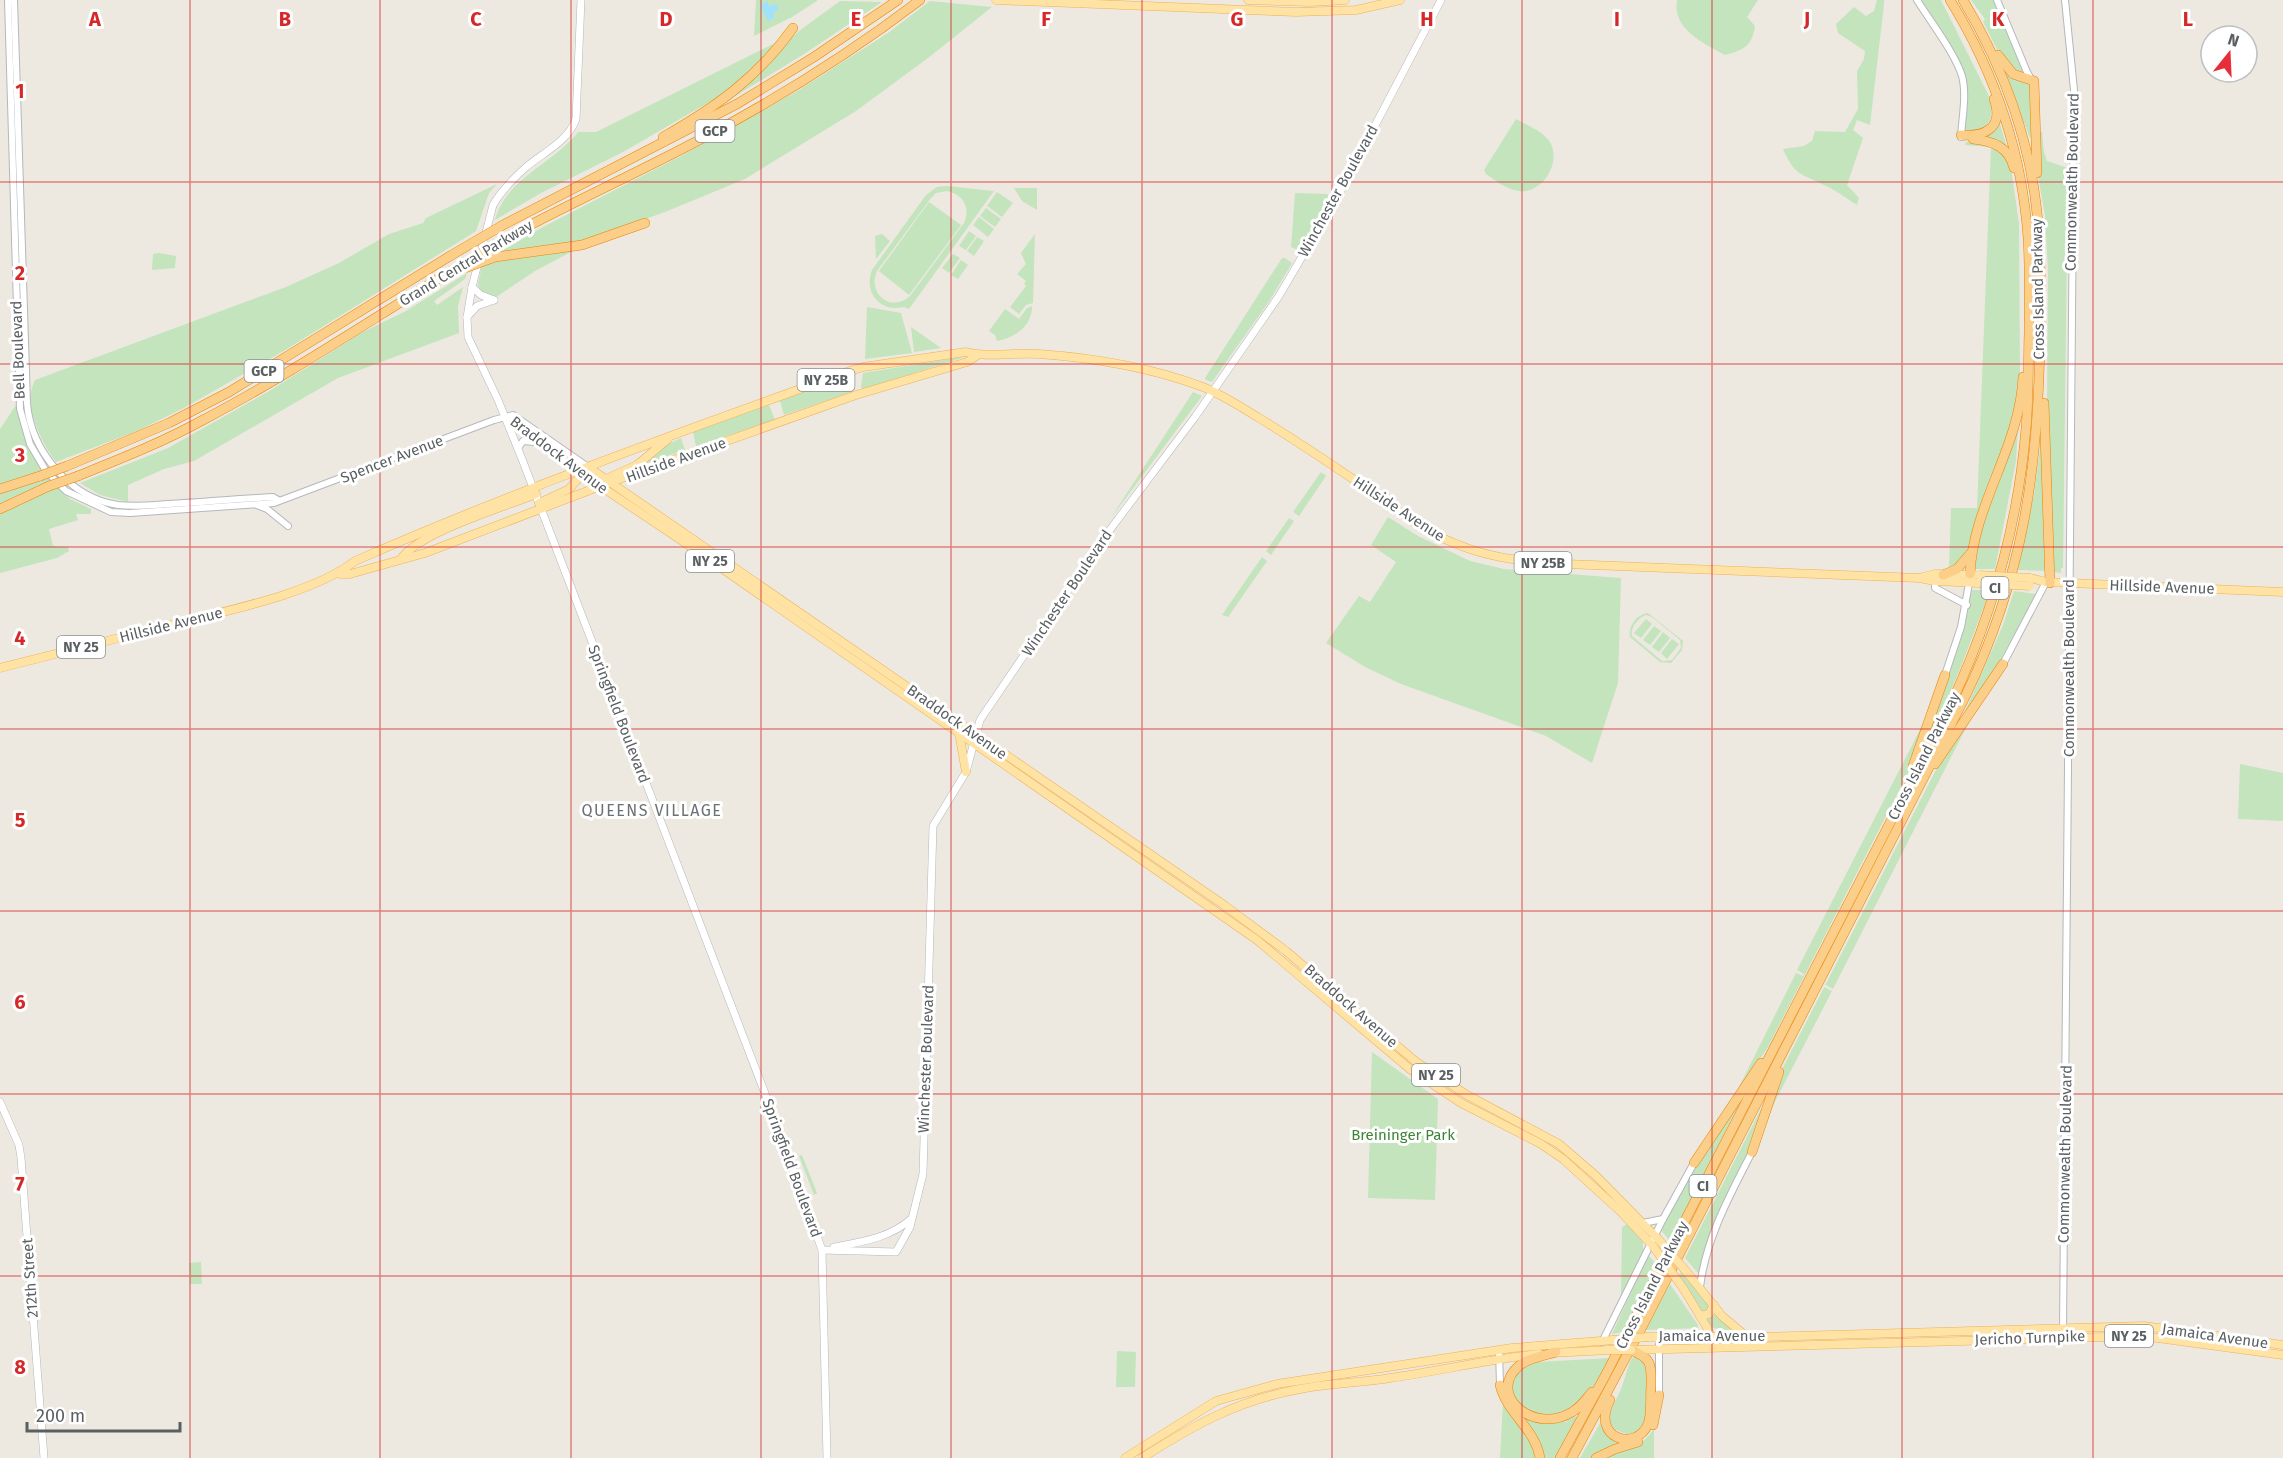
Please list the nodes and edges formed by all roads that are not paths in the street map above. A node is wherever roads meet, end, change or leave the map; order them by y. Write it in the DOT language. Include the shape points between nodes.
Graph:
graph roads {
  1 [pos="8,0"];
  2 [pos="14,0"];
  3 [pos="581,0"];
  4 [pos="898,0"];
  5 [pos="921,0"];
  6 [pos="996,0"];
  7 [pos="1248,0"];
  8 [pos="1345,0"];
  9 [pos="1400,0"];
  10 [pos="1441,0"];
  11 [pos="1917,0"];
  12 [pos="1950,0"];
  13 [pos="1963,0"];
  14 [pos="1997,0"];
  15 [pos="2065,0"];
  16 [pos="1975,21"];
  17 [pos="793,28"];
  18 [pos="1970,35"];
  19 [pos="2034,81"];
  20 [pos="1961,137"];
  21 [pos="556,196"];
  22 [pos="2036,203"];
  23 [pos="2026,211"];
  24 [pos="645,224"];
  25 [pos="443,276"];
  26 [pos="472,287"];
  27 [pos="467,317"];
  28 [pos="2028,339"];
  29 [pos="2040,344"];
  30 [pos="978,356"];
  31 [pos="1214,391"];
  32 [pos="505,416"];
  33 [pos="674,434"];
  34 [pos="540,444"];
  35 [pos="518,448"];
  36 [pos="582,471"];
  37 [pos="40,476"];
  38 [pos="608,480"];
  39 [pos="0,484"];
  40 [pos="49,486"];
  41 [pos="600,487"];
  42 [pos="0,489"];
  43 [pos="535,491"];
  44 [pos="278,500"];
  45 [pos="0,502"];
  46 [pos="256,504"];
  47 [pos="118,505"];
  48 [pos="540,506"];
  49 [pos="0,509"];
  50 [pos="111,512"];
  51 [pos="288,526"];
  52 [pos="1973,548"];
  53 [pos="401,559"];
  54 [pos="340,574"];
  55 [pos="1939,578"];
  56 [pos="1974,579"];
  57 [pos="2046,582"];
  58 [pos="2069,584"];
  59 [pos="2283,592"];
  60 [pos="1967,605"];
  61 [pos="836,638"];
  62 [pos="831,646"];
  63 [pos="2002,664"];
  64 [pos="0,668"];
  65 [pos="1945,675"];
  66 [pos="959,733"];
  67 [pos="975,739"];
  68 [pos="966,772"];
  69 [pos="1922,780"];
  70 [pos="1893,817"];
  71 [pos="1796,1017"];
  72 [pos="0,1102"];
  73 [pos="1752,1152"];
  74 [pos="1694,1163"];
  75 [pos="911,1218"];
  76 [pos="1663,1219"];
  77 [pos="1642,1222"];
  78 [pos="1654,1241"];
  79 [pos="822,1250"];
  80 [pos="1700,1287"];
  81 [pos="1714,1305"];
  82 [pos="1700,1316"];
  83 [pos="2063,1328"];
  84 [pos="1849,1334"];
  85 [pos="1659,1336"];
  86 [pos="1710,1336"];
  87 [pos="1747,1337"];
  88 [pos="2063,1337"];
  89 [pos="1768,1341"];
  90 [pos="1919,1341"];
  91 [pos="1602,1342"];
  92 [pos="1822,1344"];
  93 [pos="1739,1346"];
  94 [pos="2283,1346"];
  95 [pos="1713,1347"];
  96 [pos="1659,1349"];
  97 [pos="1637,1351"];
  98 [pos="1556,1352"];
  99 [pos="1499,1354"];
  100 [pos="2283,1355"];
  101 [pos="1620,1370"];
  102 [pos="1605,1376"];
  103 [pos="1500,1385"];
  104 [pos="1659,1395"];
  105 [pos="44,1458"];
  106 [pos="827,1458"];
  107 [pos="1125,1458"];
  108 [pos="1142,1458"];
  109 [pos="1540,1458"];
  110 [pos="1560,1458"];
  111 [pos="1572,1458"];
  112 [pos="1596,1458"];
  1 -- 50 [label="street, Bell Boulevard" via="20,409 30,444 46,471 66,491"];
  2 -- 47 [label="street, Bell Boulevard" via="29,418 41,449 62,475 90,495"];
  3 -- 26 [label="main road, Springfield Boulevard" via="574,123 568,134 499,194"];
  4 -- 21 [label="highway, Grand Central Parkway / GCP" via="737,104"];
  5 -- 25 [label="highway, Grand Central Parkway / GCP, bridge" via="743,115 513,234"];
  6 -- 9 [label="main road" via="1296,12 1356,9"];
  7 -- 8 [label="main road"];
  10 -- 31 [label="main road, Winchester Boulevard" via="1340,192 1279,296"];
  11 -- 20 [label="street" via="1962,76"];
  12 -- 18 [label="highway, Cross Island Parkway / CI"];
  13 -- 16 [label="highway, Cross Island Parkway / CI"];
  14 -- 19 [label="street"];
  15 -- 58 [label="street, Commonwealth Boulevard" via="2074,90"];
  16 -- 19 [label="highway" via="2010,71"];
  16 -- 22 [label="highway, Cross Island Parkway / CI" via="2015,111"];
  17 -- 21 [label="highway" via="774,54 736,90 672,132"];
  18 -- 20 [label="highway" via="1997,115 1985,133"];
  18 -- 23 [label="highway, Cross Island Parkway / CI" via="2007,122"];
  19 -- 22 [label="highway"];
  20 -- 23 [label="highway" via="1990,141 2007,153"];
  21 -- 37 [label="highway, Grand Central Parkway / GCP, bridge" via="450,256 229,392 169,423"];
  22 -- 29 [label="highway, Cross Island Parkway / CI"];
  23 -- 28 [label="highway, Cross Island Parkway / CI"];
  24 -- 25 [label="highway, bridge" via="582,245 495,257"];
  25 -- 40 [label="highway, Grand Central Parkway / GCP, bridge" via="227,408 162,441"];
  26 -- 27 [label="main road, Springfield Boulevard"];
  26 -- 27 [label="main road" via="494,300 477,306"];
  27 -- 32 [label="main road, Springfield Boulevard" via="469,341"];
  28 -- 52 [label="highway" via="2015,425"];
  28 -- 70 [label="highway, Cross Island Parkway / CI" via="2021,473 2000,570 1967,669"];
  29 -- 57 [label="highway" via="2044,382"];
  29 -- 69 [label="highway, Cross Island Parkway / CI" via="2036,447 2017,557 1984,654"];
  30 -- 31 [label="main road, Hillside Avenue / NY 25B" via="1017,353 1101,360 1144,368"];
  30 -- 33 [label="main road, Hillside Avenue / NY 25B" via="966,352 863,367"];
  30 -- 38 [label="main road, Hillside Avenue / NY 25B"];
  31 -- 55 [label="main road, Hillside Avenue / NY 25B" via="1299,442 1436,535 1491,557 1566,564"];
  31 -- 67 [label="main road, Winchester Boulevard" via="1094,552 980,720"];
  32 -- 34 [label="street, Braddock Avenue"];
  32 -- 35 [label="main road, Springfield Boulevard"];
  32 -- 36 [label="street, Braddock Avenue" via="513,415"];
  32 -- 44 [label="street, Spencer Avenue"];
  33 -- 36 [label="main road, Hillside Avenue / NY 25B"];
  33 -- 38 [label="main road" via="637,465"];
  34 -- 35 [label="street" via="526,440"];
  34 -- 36 [label="street, Braddock Avenue"];
  35 -- 43 [label="main road, Springfield Boulevard"];
  36 -- 38 [label="main road, Braddock Avenue / NY 25"];
  36 -- 41 [label="main road, Braddock Avenue"];
  36 -- 43 [label="main road, Hillside Avenue / NY 25"];
  36 -- 48 [label="main road" via="569,489"];
  37 -- 39 [label="highway"];
  37 -- 42 [label="highway, Grand Central Parkway / GCP"];
  38 -- 41 [label="main road"];
  38 -- 61 [label="main road, Braddock Avenue / NY 25"];
  40 -- 45 [label="highway, Grand Central Parkway / GCP"];
  40 -- 49 [label="highway"];
  41 -- 48 [label="main road, Hillside Avenue / NY 25"];
  41 -- 62 [label="main road, Braddock Avenue / NY 25"];
  43 -- 48 [label="main road, Springfield Boulevard"];
  43 -- 53 [label="main road" via="434,535 407,550"];
  43 -- 54 [label="main road, Hillside Avenue / NY 25" via="363,558"];
  44 -- 46 [label="street, Spencer Avenue"];
  44 -- 47 [label="street, Spencer Avenue" via="273,497"];
  46 -- 50 [label="street, Spencer Avenue"];
  46 -- 51 [label="street"];
  48 -- 53 [label="main road, Hillside Avenue / NY 25"];
  48 -- 79 [label="main road, Springfield Boulevard"];
  52 -- 55 [label="highway" via="1957,569"];
  52 -- 56 [label="highway"];
  53 -- 54 [label="main road, Hillside Avenue / NY 25"];
  54 -- 64 [label="main road, Hillside Avenue / NY 25" via="248,605"];
  55 -- 56 [label="main road, Hillside Avenue / NY 25B"];
  55 -- 60 [label="street" via="1935,588"];
  56 -- 57 [label="main road, Hillside Avenue / NY 25B, bridge"];
  56 -- 60 [label="street, Cross Island Parkway"];
  57 -- 58 [label="main road, Hillside Avenue / NY 25B"];
  57 -- 63 [label="street"];
  58 -- 59 [label="main road, Hillside Avenue / NY 25B"];
  58 -- 83 [label="street, Commonwealth Boulevard"];
  60 -- 65 [label="street, Cross Island Parkway"];
  61 -- 62 [label="main road"];
  61 -- 67 [label="main road, Braddock Avenue / NY 25"];
  62 -- 66 [label="main road, Braddock Avenue / NY 25"];
  63 -- 69 [label="highway"];
  65 -- 70 [label="highway"];
  66 -- 67 [label="main road, Braddock Avenue / NY 25"];
  66 -- 68 [label="main road"];
  67 -- 68 [label="main road, Winchester Boulevard"];
  67 -- 77 [label="main road, Braddock Avenue / NY 25" via="1224,904 1286,951 1415,1061 1467,1095 1559,1144"];
  67 -- 78 [label="main road, Braddock Avenue / NY 25" via="1257,940 1411,1070 1461,1103 1563,1159"];
  68 -- 75 [label="main road, Winchester Boulevard" via="933,826 923,1174"];
  69 -- 71 [label="highway, Cross Island Parkway / CI"];
  70 -- 71 [label="highway, Cross Island Parkway / CI"];
  71 -- 73 [label="highway"];
  71 -- 74 [label="highway"];
  71 -- 101 [label="highway, Cross Island Parkway / CI"];
  71 -- 102 [label="highway, Cross Island Parkway / CI"];
  72 -- 105 [label="main road, 212th Street" via="20,1145"];
  73 -- 80 [label="street, Cross Island Parkway" via="1715,1227"];
  74 -- 76 [label="street, Cross Island Parkway"];
  75 -- 79 [label="main road" via="886,1234"];
  75 -- 79 [label="main road, Winchester Boulevard" via="896,1252"];
  76 -- 77 [label="street"];
  76 -- 78 [label="street, Cross Island Parkway"];
  77 -- 78 [label="main road, Braddock Avenue / NY 25"];
  78 -- 80 [label="main road, Braddock Avenue / NY 25, bridge"];
  78 -- 82 [label="main road, Braddock Avenue / NY 25, bridge"];
  78 -- 91 [label="street, Cross Island Parkway"];
  79 -- 106 [label="main road, Springfield Boulevard"];
  80 -- 81 [label="main road, Braddock Avenue / NY 25"];
  81 -- 82 [label="main road" via="1709,1314"];
  81 -- 87 [label="main road, Braddock Avenue / NY 25"];
  82 -- 86 [label="main road, Braddock Avenue / NY 25"];
  83 -- 84 [label="main road, Jamaica Avenue / NY 25"];
  83 -- 88 [label="street, Commonwealth Boulevard"];
  83 -- 94 [label="main road, Jamaica Avenue / NY 25" via="2146,1326"];
  84 -- 89 [label="main road, Jamaica Avenue / NY 25"];
  84 -- 92 [label="main road" via="1826,1339"];
  85 -- 86 [label="main road, Jamaica Avenue"];
  85 -- 91 [label="main road, Jamaica Avenue, bridge"];
  85 -- 96 [label="street"];
  86 -- 87 [label="main road, Jamaica Avenue"];
  86 -- 95 [label="main road, Braddock Avenue / NY 25"];
  87 -- 89 [label="main road, Jamaica Avenue / NY 25"];
  87 -- 93 [label="main road"];
  88 -- 90 [label="main road, Jericho Turnpike / NY 25"];
  88 -- 100 [label="main road, Jericho Turnpike / NY 25" via="2157,1337"];
  89 -- 92 [label="main road, Jamaica Avenue / NY 25"];
  89 -- 93 [label="main road, Jamaica Avenue / NY 25"];
  90 -- 92 [label="main road, Jamaica Avenue / NY 25"];
  91 -- 99 [label="main road, Jamaica Avenue"];
  93 -- 95 [label="main road, Jamaica Avenue / NY 25"];
  95 -- 96 [label="main road, Jamaica Avenue"];
  96 -- 97 [label="main road, Jamaica Avenue"];
  96 -- 104 [label="street"];
  97 -- 98 [label="main road, Jamaica Avenue, bridge"];
  97 -- 101 [label="highway" via="1651,1367 1649,1420 1640,1435 1627,1439 1611,1433 1604,1421"];
  98 -- 99 [label="main road, Jamaica Avenue"];
  98 -- 102 [label="highway" via="1527,1360 1512,1374 1511,1399 1526,1415 1550,1419 1570,1414"];
  99 -- 103 [label="street"];
  99 -- 107 [label="main road, Jamaica Avenue" via="1319,1376 1233,1395 1205,1407"];
  99 -- 108 [label="main road, Jamaica Avenue" via="1390,1378 1278,1393 1220,1412"];
  101 -- 111 [label="highway, Cross Island Parkway / CI"];
  102 -- 110 [label="highway, Cross Island Parkway / CI"];
  103 -- 109 [label="highway" via="1509,1407 1532,1434"];
  104 -- 112 [label="highway" via="1654,1422 1646,1437"];
}
